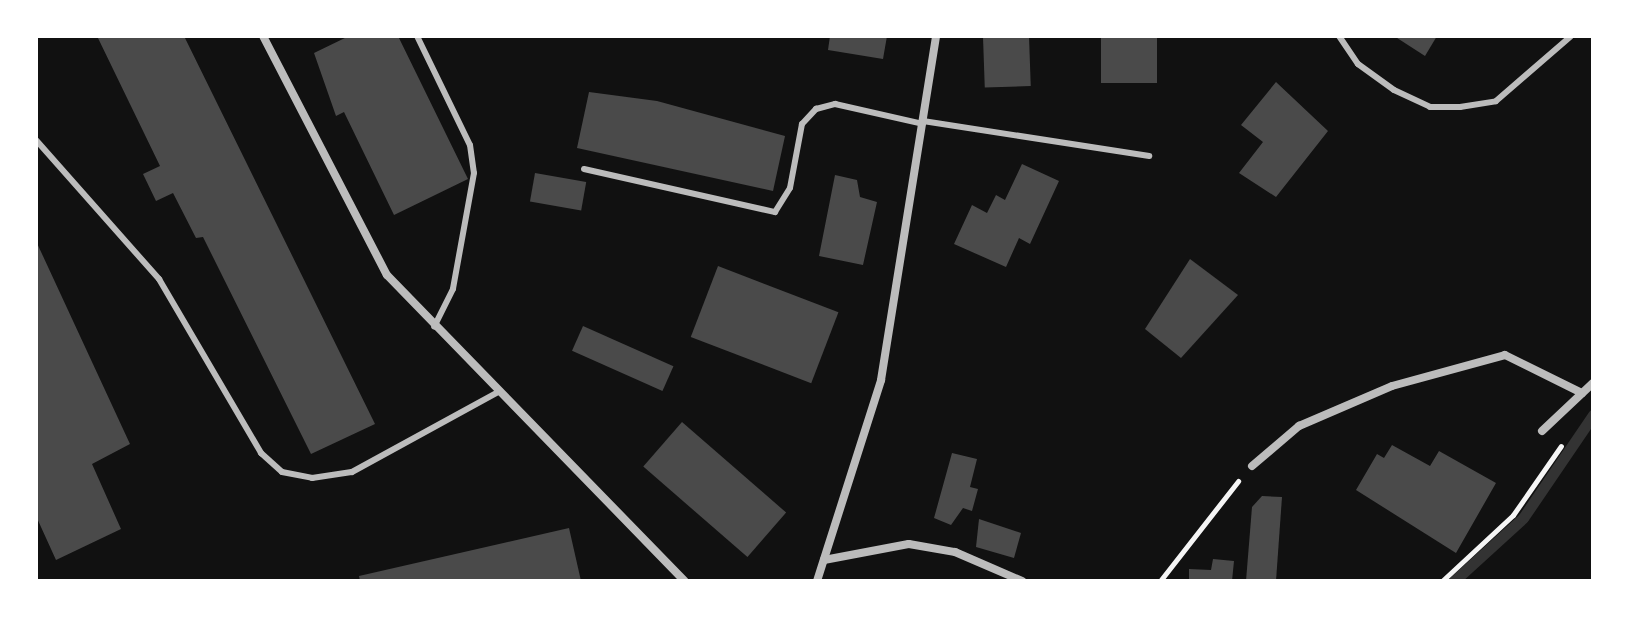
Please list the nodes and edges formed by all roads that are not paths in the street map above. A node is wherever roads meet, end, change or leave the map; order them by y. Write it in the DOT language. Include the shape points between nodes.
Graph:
graph roads {
  1 [pos="276,36"];
  2 [pos="417,36"];
  3 [pos="936,36"];
  4 [pos="1339,36"];
  5 [pos="1571,36"];
  6 [pos="265,39"];
  7 [pos="923,122"];
  8 [pos="36,140"];
  9 [pos="1149,156"];
  10 [pos="584,169"];
  11 [pos="434,327"];
  12 [pos="1593,383"];
  13 [pos="500,391"];
  14 [pos="1582,393"];
  15 [pos="1542,431"];
  16 [pos="1252,466"];
  17 [pos="824,560"];
  18 [pos="685,581"];
  19 [pos="817,581"];
  20 [pos="1022,581"];
  1 -- 6 [label="lane"];
  2 -- 11 [label="lane" via="470,145 474,173 453,289"];
  3 -- 7 [label="street"];
  4 -- 5 [label="lane" via="1358,64 1394,90 1430,107 1460,107 1496,101"];
  6 -- 11 [label="street" via="355,221 387,275"];
  7 -- 9 [label="lane"];
  7 -- 10 [label="lane" via="835,104 816,109 802,124 790,188 775,212"];
  7 -- 17 [label="street" via="881,380"];
  8 -- 13 [label="lane" via="159,279 261,453 282,472 312,478 352,472"];
  11 -- 13 [label="street"];
  12 -- 14 [label="street"];
  13 -- 18 [label="street"];
  14 -- 15 [label="street"];
  14 -- 16 [label="street" via="1505,355 1392,386 1312,420"];
  17 -- 19 [label="street"];
  17 -- 20 [label="street" via="909,544 955,552"];
}
